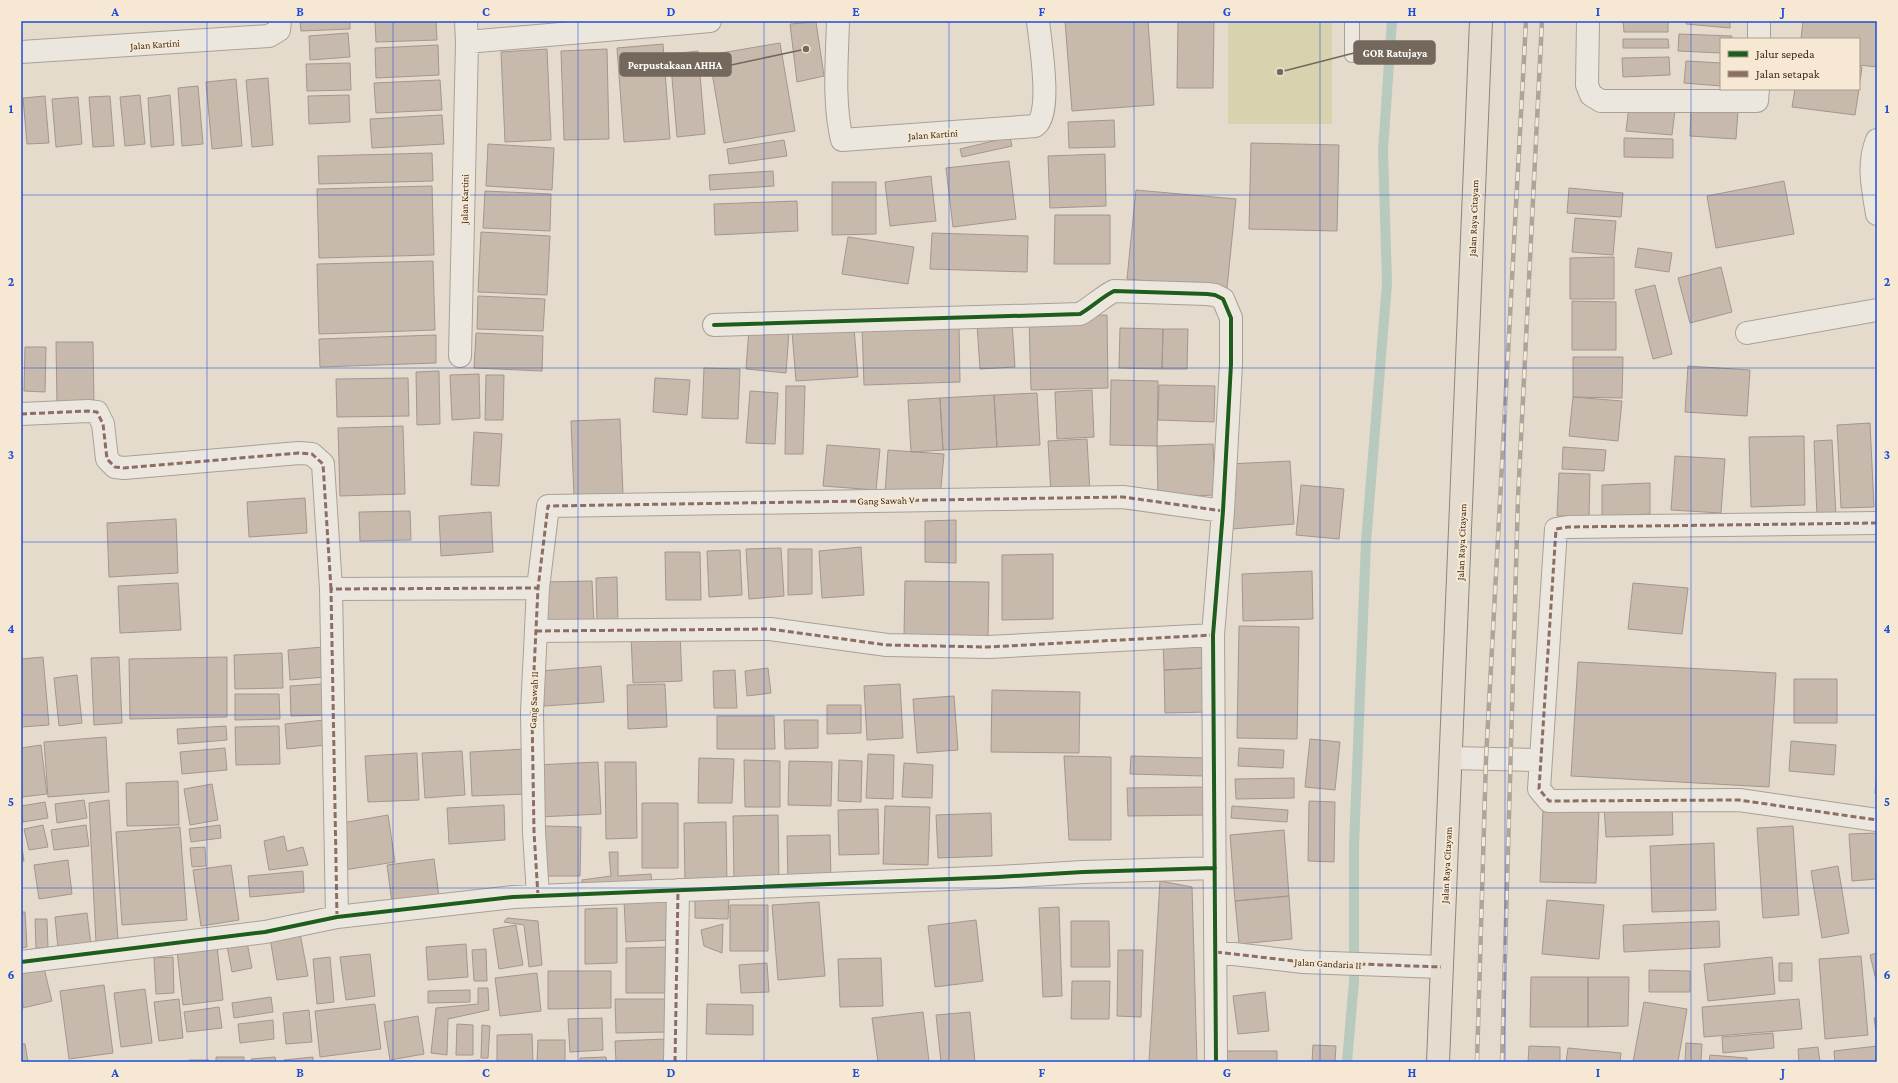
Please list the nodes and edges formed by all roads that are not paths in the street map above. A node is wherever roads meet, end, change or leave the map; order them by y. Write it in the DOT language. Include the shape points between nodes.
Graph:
graph roads {
  1 [pos="280,21"];
  2 [pos="466,21"];
  3 [pos="710,21"];
  4 [pos="838,21"];
  5 [pos="1038,21"];
  6 [pos="1352,21"];
  7 [pos="1481,21"];
  8 [pos="1588,21"];
  9 [pos="1759,21"];
  10 [pos="1759,38"];
  11 [pos="467,42"];
  12 [pos="21,52"];
  13 [pos="1352,55"];
  14 [pos="1758,90"];
  15 [pos="1877,140"];
  16 [pos="1877,212"];
  17 [pos="1877,310"];
  18 [pos="714,325"];
  19 [pos="1747,333"];
  20 [pos="460,356"];
  21 [pos="21,414"];
  22 [pos="548,506"];
  23 [pos="1223,511"];
  24 [pos="1877,523"];
  25 [pos="331,588"];
  26 [pos="538,588"];
  27 [pos="536,630"];
  28 [pos="1213,635"];
  29 [pos="1451,758"];
  30 [pos="1540,760"];
  31 [pos="1877,820"];
  32 [pos="1215,868"];
  33 [pos="678,890"];
  34 [pos="538,896"];
  35 [pos="337,917"];
  36 [pos="1216,952"];
  37 [pos="21,962"];
  38 [pos="1441,967"];
  39 [pos="675,1062"];
  40 [pos="1216,1062"];
  41 [pos="1438,1062"];
  1 -- 12 [label="street, Jalan Kartini" via="278,30 268,36"];
  2 -- 11 [label="street, Jalan Kartini"];
  3 -- 11 [label="street"];
  4 -- 5 [label="street, Jalan Kartini" via="837,102 842,140 1039,124 1042,118 1044,91"];
  6 -- 13 [label="lane"];
  7 -- 29 [label="main road, Jalan Raya Citayam"];
  8 -- 14 [label="street" via="1587,85 1591,95 1601,101 1757,101"];
  9 -- 10 [label="street"];
  11 -- 20 [label="street, Jalan Kartini"];
  15 -- 16 [label="street" via="1871,167"];
  17 -- 19 [label="street"];
  18 -- 23 [label="street" via="1080,314 1114,291 1215,295 1223,299 1231,318"];
  21 -- 25 [label="street" via="97,412 104,424 106,459 115,467 312,454 323,464"];
  22 -- 23 [label="street, Gang Sawah V" via="1123,497"];
  22 -- 26 [label="street, Gang Sawah II"];
  23 -- 28 [label="street"];
  24 -- 30 [label="street" via="1556,529"];
  25 -- 26 [label="street"];
  25 -- 35 [label="street"];
  26 -- 27 [label="street, Gang Sawah II"];
  27 -- 28 [label="street" via="770,629 887,645 988,647"];
  27 -- 34 [label="street, Gang Sawah II" via="532,712"];
  28 -- 32 [label="street"];
  29 -- 30 [label="street"];
  29 -- 38 [label="main road, Jalan Raya Citayam"];
  30 -- 31 [label="street" via="1539,789 1549,801 1739,800"];
  32 -- 33 [label="street"];
  32 -- 36 [label="street"];
  33 -- 34 [label="street"];
  33 -- 39 [label="street"];
  34 -- 35 [label="street"];
  35 -- 37 [label="street" via="265,932"];
  36 -- 38 [label="street, Jalan Gandaria II" via="1303,962"];
  36 -- 40 [label="street"];
  38 -- 41 [label="main road, Jalan Raya Citayam"];
}
